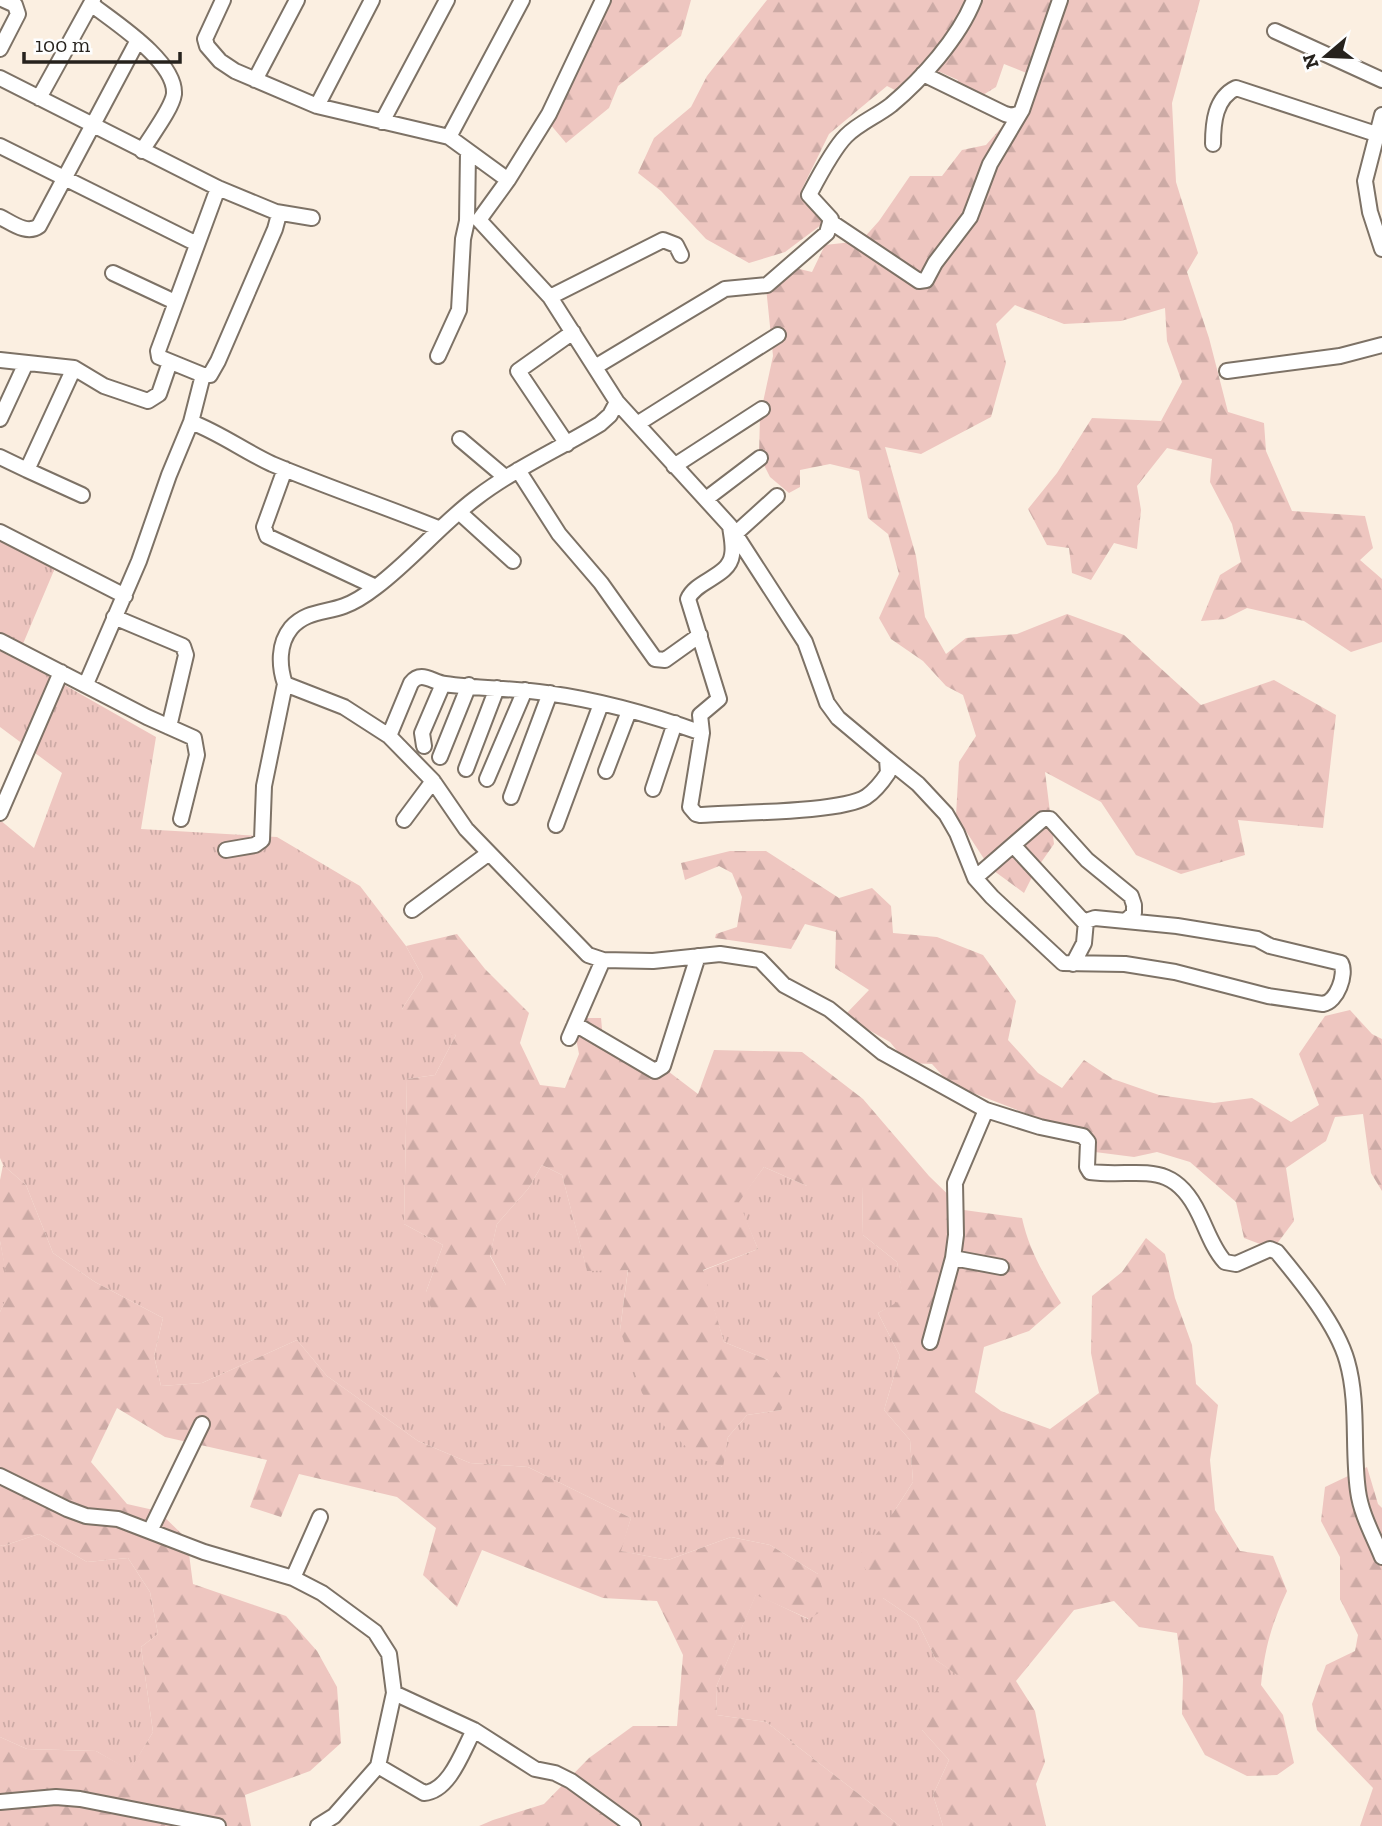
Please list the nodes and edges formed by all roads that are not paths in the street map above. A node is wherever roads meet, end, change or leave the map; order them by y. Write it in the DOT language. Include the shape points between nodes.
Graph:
graph roads {
  1 [pos="4,0"];
  2 [pos="223,0"];
  3 [pos="297,0"];
  4 [pos="372,0"];
  5 [pos="447,0"];
  6 [pos="522,0"];
  7 [pos="603,0"];
  8 [pos="974,0"];
  9 [pos="1060,0"];
  10 [pos="92,2"];
  11 [pos="1275,32"];
  12 [pos="138,40"];
  13 [pos="0,49"];
  14 [pos="923,74"];
  15 [pos="0,78"];
  16 [pos="255,79"];
  17 [pos="1382,80"];
  18 [pos="39,98"];
  19 [pos="317,106"];
  20 [pos="1020,113"];
  21 [pos="1382,115"];
  22 [pos="382,122"];
  23 [pos="91,126"];
  24 [pos="1376,134"];
  25 [pos="449,137"];
  26 [pos="1213,144"];
  27 [pos="0,146"];
  28 [pos="142,151"];
  29 [pos="468,152"];
  30 [pos="64,180"];
  31 [pos="508,180"];
  32 [pos="218,188"];
  33 [pos="276,212"];
  34 [pos="0,217"];
  35 [pos="312,218"];
  36 [pos="473,221"];
  37 [pos="831,222"];
  38 [pos="197,244"];
  39 [pos="1382,248"];
  40 [pos="681,255"];
  41 [pos="113,273"];
  42 [pos="550,297"];
  43 [pos="175,302"];
  44 [pos="573,332"];
  45 [pos="778,335"];
  46 [pos="1382,345"];
  47 [pos="438,356"];
  48 [pos="0,360"];
  49 [pos="170,362"];
  50 [pos="26,363"];
  51 [pos="595,366"];
  52 [pos="74,368"];
  53 [pos="1227,371"];
  54 [pos="203,375"];
  55 [pos="617,402"];
  56 [pos="762,409"];
  57 [pos="0,419"];
  58 [pos="191,422"];
  59 [pos="637,424"];
  60 [pos="460,439"];
  61 [pos="567,444"];
  62 [pos="0,457"];
  63 [pos="760,458"];
  64 [pos="674,466"];
  65 [pos="285,469"];
  66 [pos="27,470"];
  67 [pos="511,473"];
  68 [pos="82,495"];
  69 [pos="777,496"];
  70 [pos="706,499"];
  71 [pos="459,512"];
  72 [pos="438,528"];
  73 [pos="732,530"];
  74 [pos="0,532"];
  75 [pos="513,561"];
  76 [pos="376,587"];
  77 [pos="125,596"];
  78 [pos="114,617"];
  79 [pos="700,635"];
  80 [pos="0,641"];
  81 [pos="61,671"];
  82 [pos="86,684"];
  83 [pos="285,684"];
  84 [pos="443,684"];
  85 [pos="469,685"];
  86 [pos="497,688"];
  87 [pos="525,690"];
  88 [pos="550,693"];
  89 [pos="601,704"];
  90 [pos="629,711"];
  91 [pos="675,723"];
  92 [pos="169,727"];
  93 [pos="702,733"];
  94 [pos="389,736"];
  95 [pos="424,746"];
  96 [pos="440,757"];
  97 [pos="887,759"];
  98 [pos="466,769"];
  99 [pos="606,771"];
  100 [pos="487,779"];
  101 [pos="433,781"];
  102 [pos="653,789"];
  103 [pos="511,797"];
  104 [pos="0,813"];
  105 [pos="181,819"];
  106 [pos="404,820"];
  107 [pos="556,825"];
  108 [pos="1014,846"];
  109 [pos="226,850"];
  110 [pos="489,853"];
  111 [pos="975,878"];
  112 [pos="412,909"];
  113 [pos="1126,921"];
  114 [pos="1085,923"];
  115 [pos="698,956"];
  116 [pos="603,960"];
  117 [pos="1073,964"];
  118 [pos="575,1024"];
  119 [pos="569,1038"];
  120 [pos="986,1111"];
  121 [pos="953,1258"];
  122 [pos="1001,1267"];
  123 [pos="930,1342"];
  124 [pos="202,1424"];
  125 [pos="0,1476"];
  126 [pos="320,1517"];
  127 [pos="150,1531"];
  128 [pos="1382,1557"];
  129 [pos="293,1578"];
  130 [pos="394,1693"];
  131 [pos="474,1730"];
  132 [pos="378,1766"];
  133 [pos="0,1802"];
  134 [pos="218,1826"];
  135 [pos="318,1826"];
  136 [pos="633,1826"];
  1 -- 13 [label="street" via="15,5 18,14"];
  2 -- 16 [label="street" via="206,31 207,46 220,61"];
  3 -- 16 [label="street"];
  4 -- 19 [label="street"];
  5 -- 22 [label="street"];
  6 -- 25 [label="street"];
  7 -- 31 [label="street" via="549,114"];
  8 -- 14 [label="street" via="959,30"];
  9 -- 20 [label="street"];
  10 -- 12 [label="street"];
  10 -- 18 [label="street"];
  11 -- 17 [label="street"];
  12 -- 23 [label="street"];
  12 -- 28 [label="street" via="163,65 174,92"];
  14 -- 20 [label="street" via="999,112"];
  14 -- 37 [label="street" via="841,143 809,195"];
  15 -- 18 [label="street"];
  16 -- 19 [label="street"];
  18 -- 23 [label="street"];
  19 -- 22 [label="street"];
  20 -- 37 [label="street" via="990,164 971,217 925,281"];
  21 -- 24 [label="street"];
  22 -- 25 [label="street"];
  23 -- 28 [label="street"];
  23 -- 30 [label="street"];
  24 -- 26 [label="street" via="1236,88 1214,117"];
  24 -- 39 [label="street" via="1366,194"];
  25 -- 29 [label="street"];
  27 -- 30 [label="street"];
  28 -- 32 [label="street"];
  29 -- 31 [label="street"];
  29 -- 36 [label="street"];
  30 -- 34 [label="street" via="36,229 27,230"];
  30 -- 38 [label="street"];
  31 -- 36 [label="street"];
  32 -- 33 [label="street"];
  32 -- 38 [label="street"];
  33 -- 35 [label="street"];
  33 -- 54 [label="street" via="275,229 218,361 210,374"];
  36 -- 42 [label="street"];
  36 -- 47 [label="street" via="463,239 459,310"];
  37 -- 51 [label="street" via="827,233 767,285 724,289"];
  38 -- 43 [label="street"];
  40 -- 42 [label="street" via="676,245 663,240"];
  41 -- 43 [label="street"];
  42 -- 44 [label="street"];
  43 -- 49 [label="street" via="158,351 159,357"];
  44 -- 51 [label="street"];
  44 -- 61 [label="street" via="518,371"];
  45 -- 59 [label="street"];
  46 -- 53 [label="street" via="1340,356"];
  48 -- 50 [label="street"];
  49 -- 52 [label="street" via="159,394 148,401 104,386"];
  49 -- 54 [label="street"];
  50 -- 52 [label="street"];
  50 -- 57 [label="street"];
  51 -- 55 [label="street"];
  52 -- 66 [label="street"];
  54 -- 58 [label="street"];
  55 -- 59 [label="street"];
  55 -- 61 [label="street" via="600,424"];
  56 -- 64 [label="street"];
  58 -- 65 [label="street"];
  58 -- 77 [label="street"];
  59 -- 64 [label="street"];
  60 -- 67 [label="street"];
  61 -- 67 [label="street"];
  62 -- 66 [label="street"];
  63 -- 70 [label="street"];
  64 -- 70 [label="street"];
  65 -- 72 [label="street"];
  65 -- 76 [label="street" via="264,527 267,536"];
  66 -- 68 [label="street"];
  67 -- 71 [label="street"];
  67 -- 79 [label="street" via="601,583 655,659 665,660"];
  69 -- 73 [label="street"];
  70 -- 73 [label="street"];
  71 -- 72 [label="street"];
  71 -- 75 [label="street"];
  72 -- 76 [label="street"];
  73 -- 79 [label="street" via="730,562 688,599"];
  73 -- 97 [label="street" via="805,642 827,703"];
  74 -- 77 [label="street"];
  76 -- 83 [label="street" via="343,607 306,617 289,631 281,654"];
  77 -- 78 [label="street"];
  78 -- 82 [label="street"];
  78 -- 92 [label="street" via="183,646 186,656"];
  79 -- 93 [label="street" via="719,695 718,702 700,715"];
  80 -- 81 [label="street"];
  81 -- 82 [label="street"];
  81 -- 104 [label="street"];
  82 -- 92 [label="street"];
  83 -- 94 [label="street" via="344,707"];
  83 -- 109 [label="street" via="264,786 262,840"];
  84 -- 85 [label="street"];
  84 -- 94 [label="street" via="424,677 414,679"];
  84 -- 95 [label="street" via="422,733"];
  85 -- 86 [label="street"];
  85 -- 96 [label="street"];
  86 -- 87 [label="street"];
  86 -- 98 [label="street"];
  87 -- 88 [label="street"];
  87 -- 100 [label="street"];
  88 -- 89 [label="street"];
  88 -- 103 [label="street"];
  89 -- 90 [label="street"];
  89 -- 107 [label="street"];
  90 -- 91 [label="street"];
  90 -- 99 [label="street"];
  91 -- 93 [label="street"];
  91 -- 102 [label="street"];
  92 -- 105 [label="street" via="194,738 197,748"];
  93 -- 97 [label="street" via="690,807 700,815 853,802 880,785 888,773"];
  94 -- 101 [label="street"];
  97 -- 111 [label="street" via="946,814"];
  101 -- 106 [label="street"];
  101 -- 110 [label="street"];
  108 -- 111 [label="street"];
  108 -- 113 [label="street" via="1043,819 1051,820 1087,860 1130,896 1134,913"];
  108 -- 114 [label="street"];
  110 -- 112 [label="street"];
  110 -- 116 [label="street" via="582,951"];
  111 -- 117 [label="street" via="1059,960"];
  113 -- 114 [label="street" via="1095,918"];
  113 -- 117 [label="street" via="1257,939 1341,963 1343,971 1334,998 1322,1004 1175,972 1125,964"];
  114 -- 117 [label="street" via="1084,943"];
  115 -- 116 [label="street"];
  115 -- 118 [label="street" via="660,1070"];
  115 -- 120 [label="street" via="760,960 784,985 822,1004 883,1053"];
  116 -- 118 [label="street"];
  118 -- 119 [label="street"];
  120 -- 121 [label="street" via="955,1183"];
  120 -- 128 [label="street" via="1083,1136 1088,1142 1090,1172 1134,1171 1171,1179 1187,1192 1229,1264 1270,1249 1278,1252 1326,1318 1347,1360 1358,1491"];
  121 -- 122 [label="street"];
  121 -- 123 [label="street"];
  124 -- 127 [label="street"];
  125 -- 127 [label="street" via="86,1516 118,1519"];
  126 -- 129 [label="street"];
  127 -- 129 [label="street"];
  129 -- 130 [label="street" via="375,1632 389,1654"];
  130 -- 131 [label="street"];
  130 -- 132 [label="street"];
  131 -- 132 [label="street" via="449,1776 432,1792 424,1793"];
  131 -- 136 [label="street" via="535,1769 555,1773 583,1788"];
  132 -- 135 [label="street" via="334,1816"];
  133 -- 134 [label="street" via="80,1799"];
}
